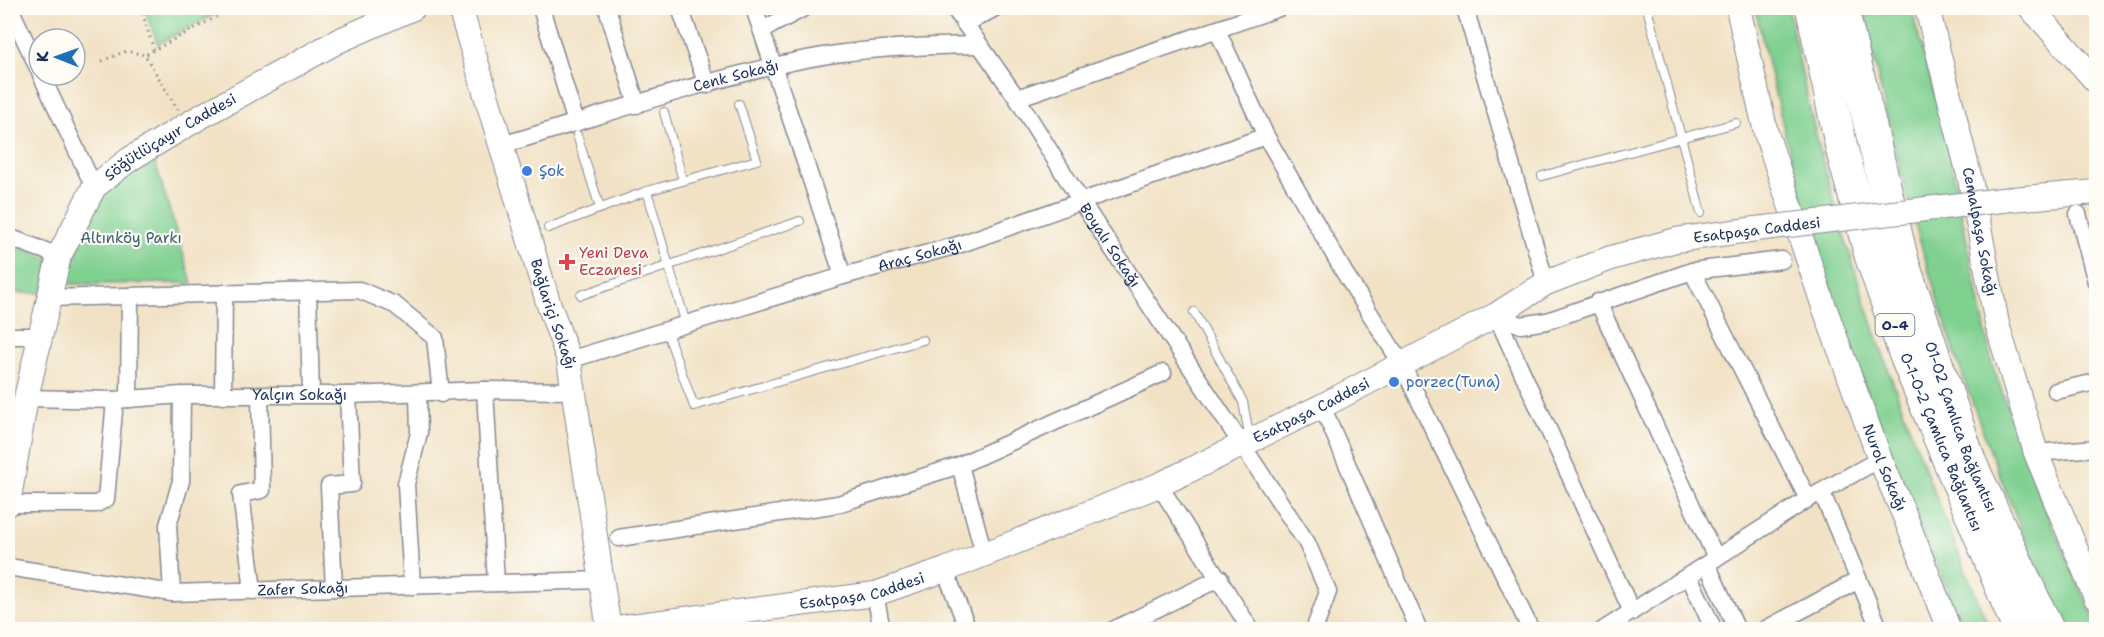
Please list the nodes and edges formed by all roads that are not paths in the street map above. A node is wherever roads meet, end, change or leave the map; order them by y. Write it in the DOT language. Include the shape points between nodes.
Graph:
graph roads {
  1 [pos="10,8"];
  2 [pos="413,8"];
  3 [pos="460,8"];
  4 [pos="541,8"];
  5 [pos="607,8"];
  6 [pos="680,8"];
  7 [pos="754,8"];
  8 [pos="804,8"];
  9 [pos="954,8"];
  10 [pos="995,8"];
  11 [pos="1279,8"];
  12 [pos="1465,8"];
  13 [pos="1647,8"];
  14 [pos="1738,8"];
  15 [pos="1812,8"];
  16 [pos="1842,8"];
  17 [pos="1928,8"];
  18 [pos="2031,8"];
  19 [pos="965,24"];
  20 [pos="762,30"];
  21 [pos="1217,30"];
  22 [pos="27,44"];
  23 [pos="979,45"];
  24 [pos="775,67"];
  25 [pos="2097,81"];
  26 [pos="707,85"];
  27 [pos="47,87"];
  28 [pos="1017,98"];
  29 [pos="739,104"];
  30 [pos="637,105"];
  31 [pos="664,112"];
  32 [pos="1736,123"];
  33 [pos="577,129"];
  34 [pos="1266,136"];
  35 [pos="1681,139"];
  36 [pos="502,145"];
  37 [pos="1542,176"];
  38 [pos="683,181"];
  39 [pos="94,188"];
  40 [pos="647,191"];
  41 [pos="2097,192"];
  42 [pos="1082,203"];
  43 [pos="600,208"];
  44 [pos="1701,213"];
  45 [pos="2078,214"];
  46 [pos="800,221"];
  47 [pos="548,228"];
  48 [pos="8,237"];
  49 [pos="59,256"];
  50 [pos="1782,260"];
  51 [pos="668,264"];
  52 [pos="1692,271"];
  53 [pos="843,276"];
  54 [pos="2097,282"];
  55 [pos="1546,283"];
  56 [pos="309,291"];
  57 [pos="224,293"];
  58 [pos="130,296"];
  59 [pos="581,296"];
  60 [pos="49,298"];
  61 [pos="1598,302"];
  62 [pos="1194,312"];
  63 [pos="1496,315"];
  64 [pos="686,324"];
  65 [pos="666,330"];
  66 [pos="8,336"];
  67 [pos="39,336"];
  68 [pos="923,340"];
  69 [pos="569,360"];
  70 [pos="1401,363"];
  71 [pos="1163,374"];
  72 [pos="2097,382"];
  73 [pos="484,390"];
  74 [pos="575,391"];
  75 [pos="2056,391"];
  76 [pos="311,394"];
  77 [pos="418,394"];
  78 [pos="441,394"];
  79 [pos="182,395"];
  80 [pos="260,395"];
  81 [pos="348,395"];
  82 [pos="223,396"];
  83 [pos="26,399"];
  84 [pos="122,400"];
  85 [pos="1323,406"];
  86 [pos="14,428"];
  87 [pos="1246,442"];
  88 [pos="2097,448"];
  89 [pos="2036,453"];
  90 [pos="1880,459"];
  91 [pos="960,465"];
  92 [pos="1159,485"];
  93 [pos="1815,496"];
  94 [pos="8,504"];
  95 [pos="619,538"];
  96 [pos="984,554"];
  97 [pos="1712,561"];
  98 [pos="8,567"];
  99 [pos="945,570"];
  100 [pos="1689,576"];
  101 [pos="1220,578"];
  102 [pos="602,580"];
  103 [pos="1857,580"];
  104 [pos="496,583"];
  105 [pos="412,586"];
  106 [pos="334,588"];
  107 [pos="253,591"];
  108 [pos="172,593"];
  109 [pos="875,594"];
  110 [pos="2097,598"];
  111 [pos="1632,612"];
  112 [pos="726,622"];
  113 [pos="609,629"];
  114 [pos="882,630"];
  115 [pos="968,630"];
  116 [pos="1113,630"];
  117 [pos="1251,630"];
  118 [pos="1314,630"];
  119 [pos="1419,630"];
  120 [pos="1531,630"];
  121 [pos="1603,630"];
  122 [pos="1713,630"];
  123 [pos="1737,630"];
  124 [pos="1764,630"];
  125 [pos="1880,630"];
  126 [pos="1948,630"];
  127 [pos="2019,630"];
  128 [pos="2048,630"];
  1 -- 22 [label="street"];
  2 -- 39 [label="street, Söğütlüçayır Caddesi" via="338,41 187,125 130,159"];
  3 -- 36 [label="street, Bağlariçi Sokağı"];
  4 -- 33 [label="street"];
  5 -- 30 [label="street"];
  6 -- 26 [label="street"];
  7 -- 20 [label="street"];
  8 -- 20 [label="street"];
  9 -- 19 [label="street, Boyalı Sokağı"];
  10 -- 19 [label="street"];
  11 -- 21 [label="street"];
  12 -- 55 [label="street"];
  13 -- 35 [label="lane"];
  14 -- 90 [label="street, Nurol Sokağı" via="1766,133"];
  15 -- 127 [label="highway, O-1-O-2 Çamlıca Bağlantısı / O-4" via="1842,150 1871,257 1906,357"];
  16 -- 128 [label="highway, O1-O2 Çamlıca Bağlantısı / O-4" via="1903,263 1970,462"];
  17 -- 89 [label="street, Cemalpaşa Sokağı" via="1970,179 1997,324"];
  18 -- 25 [label="street"];
  19 -- 23 [label="street, Boyalı Sokağı"];
  20 -- 24 [label="street"];
  21 -- 28 [label="street"];
  21 -- 34 [label="street"];
  23 -- 24 [label="street, Cenk Sokağı" via="918,46 802,60"];
  23 -- 28 [label="street, Boyalı Sokağı"];
  24 -- 26 [label="street, Cenk Sokağı"];
  24 -- 53 [label="street"];
  26 -- 30 [label="street, Cenk Sokağı"];
  27 -- 39 [label="street"];
  28 -- 42 [label="street, Boyalı Sokağı"];
  29 -- 38 [label="lane" via="757,160"];
  30 -- 33 [label="street, Cenk Sokağı"];
  31 -- 38 [label="lane"];
  32 -- 35 [label="lane"];
  33 -- 36 [label="street, Cenk Sokağı"];
  33 -- 43 [label="lane"];
  34 -- 42 [label="street, Araç Sokağı"];
  34 -- 70 [label="street"];
  35 -- 37 [label="lane"];
  35 -- 44 [label="lane"];
  36 -- 69 [label="street, Bağlariçi Sokağı"];
  38 -- 40 [label="lane"];
  39 -- 49 [label="street, Söğütlüçayır Caddesi"];
  40 -- 43 [label="lane"];
  40 -- 51 [label="lane"];
  41 -- 55 [label="street, Esatpaşa Caddesi, bridge" via="1676,240 1611,258"];
  42 -- 53 [label="street, Araç Sokağı" via="958,245"];
  42 -- 87 [label="street, Boyalı Sokağı"];
  43 -- 47 [label="lane"];
  45 -- 54 [label="street"];
  46 -- 51 [label="lane"];
  48 -- 49 [label="street"];
  49 -- 60 [label="street, Söğütlüçayır Caddesi"];
  50 -- 52 [label="street"];
  51 -- 59 [label="lane"];
  51 -- 64 [label="lane"];
  52 -- 61 [label="street"];
  52 -- 93 [label="street"];
  53 -- 64 [label="street, Araç Sokağı"];
  55 -- 63 [label="street, Esatpaşa Caddesi"];
  56 -- 57 [label="street"];
  56 -- 76 [label="street"];
  56 -- 78 [label="street" via="359,290 395,305 435,338"];
  57 -- 58 [label="street"];
  57 -- 82 [label="street"];
  58 -- 60 [label="street"];
  58 -- 84 [label="street"];
  60 -- 67 [label="street, Söğütlüçayır Caddesi"];
  61 -- 63 [label="street" via="1548,321 1521,326"];
  61 -- 97 [label="street"];
  62 -- 87 [label="lane" via="1243,402"];
  63 -- 70 [label="street, Esatpaşa Caddesi"];
  63 -- 111 [label="street"];
  64 -- 65 [label="street, Araç Sokağı"];
  65 -- 68 [label="lane" via="694,406"];
  65 -- 69 [label="street, Araç Sokağı"];
  66 -- 67 [label="street"];
  67 -- 83 [label="street, Söğütlüçayır Caddesi"];
  69 -- 74 [label="street, Bağlariçi Sokağı"];
  70 -- 85 [label="street, Esatpaşa Caddesi"];
  70 -- 120 [label="street"];
  71 -- 91 [label="street"];
  72 -- 75 [label="street"];
  73 -- 74 [label="street, Yalçın Sokağı"];
  73 -- 78 [label="street, Yalçın Sokağı"];
  73 -- 104 [label="street"];
  74 -- 102 [label="street, Bağlariçi Sokağı"];
  76 -- 80 [label="street, Yalçın Sokağı"];
  76 -- 81 [label="street, Yalçın Sokağı"];
  77 -- 78 [label="street, Yalçın Sokağı"];
  77 -- 81 [label="street, Yalçın Sokağı"];
  77 -- 105 [label="street" via="418,433 406,484"];
  79 -- 82 [label="street, Yalçın Sokağı"];
  79 -- 84 [label="street, Yalçın Sokağı"];
  79 -- 108 [label="street" via="181,481 168,525"];
  80 -- 82 [label="street, Yalçın Sokağı"];
  80 -- 107 [label="street" via="262,490 241,494"];
  81 -- 106 [label="street" via="352,484 329,486"];
  83 -- 84 [label="street, Yalçın Sokağı"];
  83 -- 86 [label="street, Söğütlüçayır Caddesi"];
  84 -- 94 [label="street" via="106,499 96,504"];
  85 -- 87 [label="street, Esatpaşa Caddesi"];
  85 -- 119 [label="street"];
  86 -- 94 [label="street, Söğütlüçayır Caddesi"];
  87 -- 92 [label="street, Esatpaşa Caddesi"];
  87 -- 118 [label="street, Boyalı Sokağı" via="1306,543 1328,592"];
  88 -- 89 [label="street"];
  89 -- 110 [label="street, Cemalpaşa Sokağı"];
  90 -- 93 [label="street"];
  90 -- 126 [label="street, Nurol Sokağı"];
  91 -- 95 [label="street" via="838,504"];
  91 -- 96 [label="street"];
  92 -- 96 [label="street, Esatpaşa Caddesi"];
  92 -- 101 [label="street"];
  93 -- 97 [label="street"];
  93 -- 103 [label="street"];
  96 -- 99 [label="street, Esatpaşa Caddesi"];
  97 -- 100 [label="street"];
  97 -- 123 [label="street"];
  98 -- 108 [label="street, Zafer Sokağı"];
  99 -- 109 [label="street, Esatpaşa Caddesi"];
  99 -- 115 [label="street"];
  100 -- 111 [label="street"];
  100 -- 122 [label="street"];
  101 -- 116 [label="street"];
  101 -- 117 [label="street"];
  102 -- 104 [label="street, Zafer Sokağı"];
  102 -- 113 [label="street, Bağlariçi Sokağı"];
  103 -- 124 [label="street"];
  103 -- 125 [label="street"];
  104 -- 105 [label="street, Zafer Sokağı"];
  105 -- 106 [label="street, Zafer Sokağı"];
  106 -- 107 [label="street, Zafer Sokağı"];
  107 -- 108 [label="street, Zafer Sokağı"];
  109 -- 112 [label="street, Esatpaşa Caddesi"];
  109 -- 114 [label="street"];
  111 -- 121 [label="street"];
  112 -- 113 [label="street, Esatpaşa Caddesi"];
}
